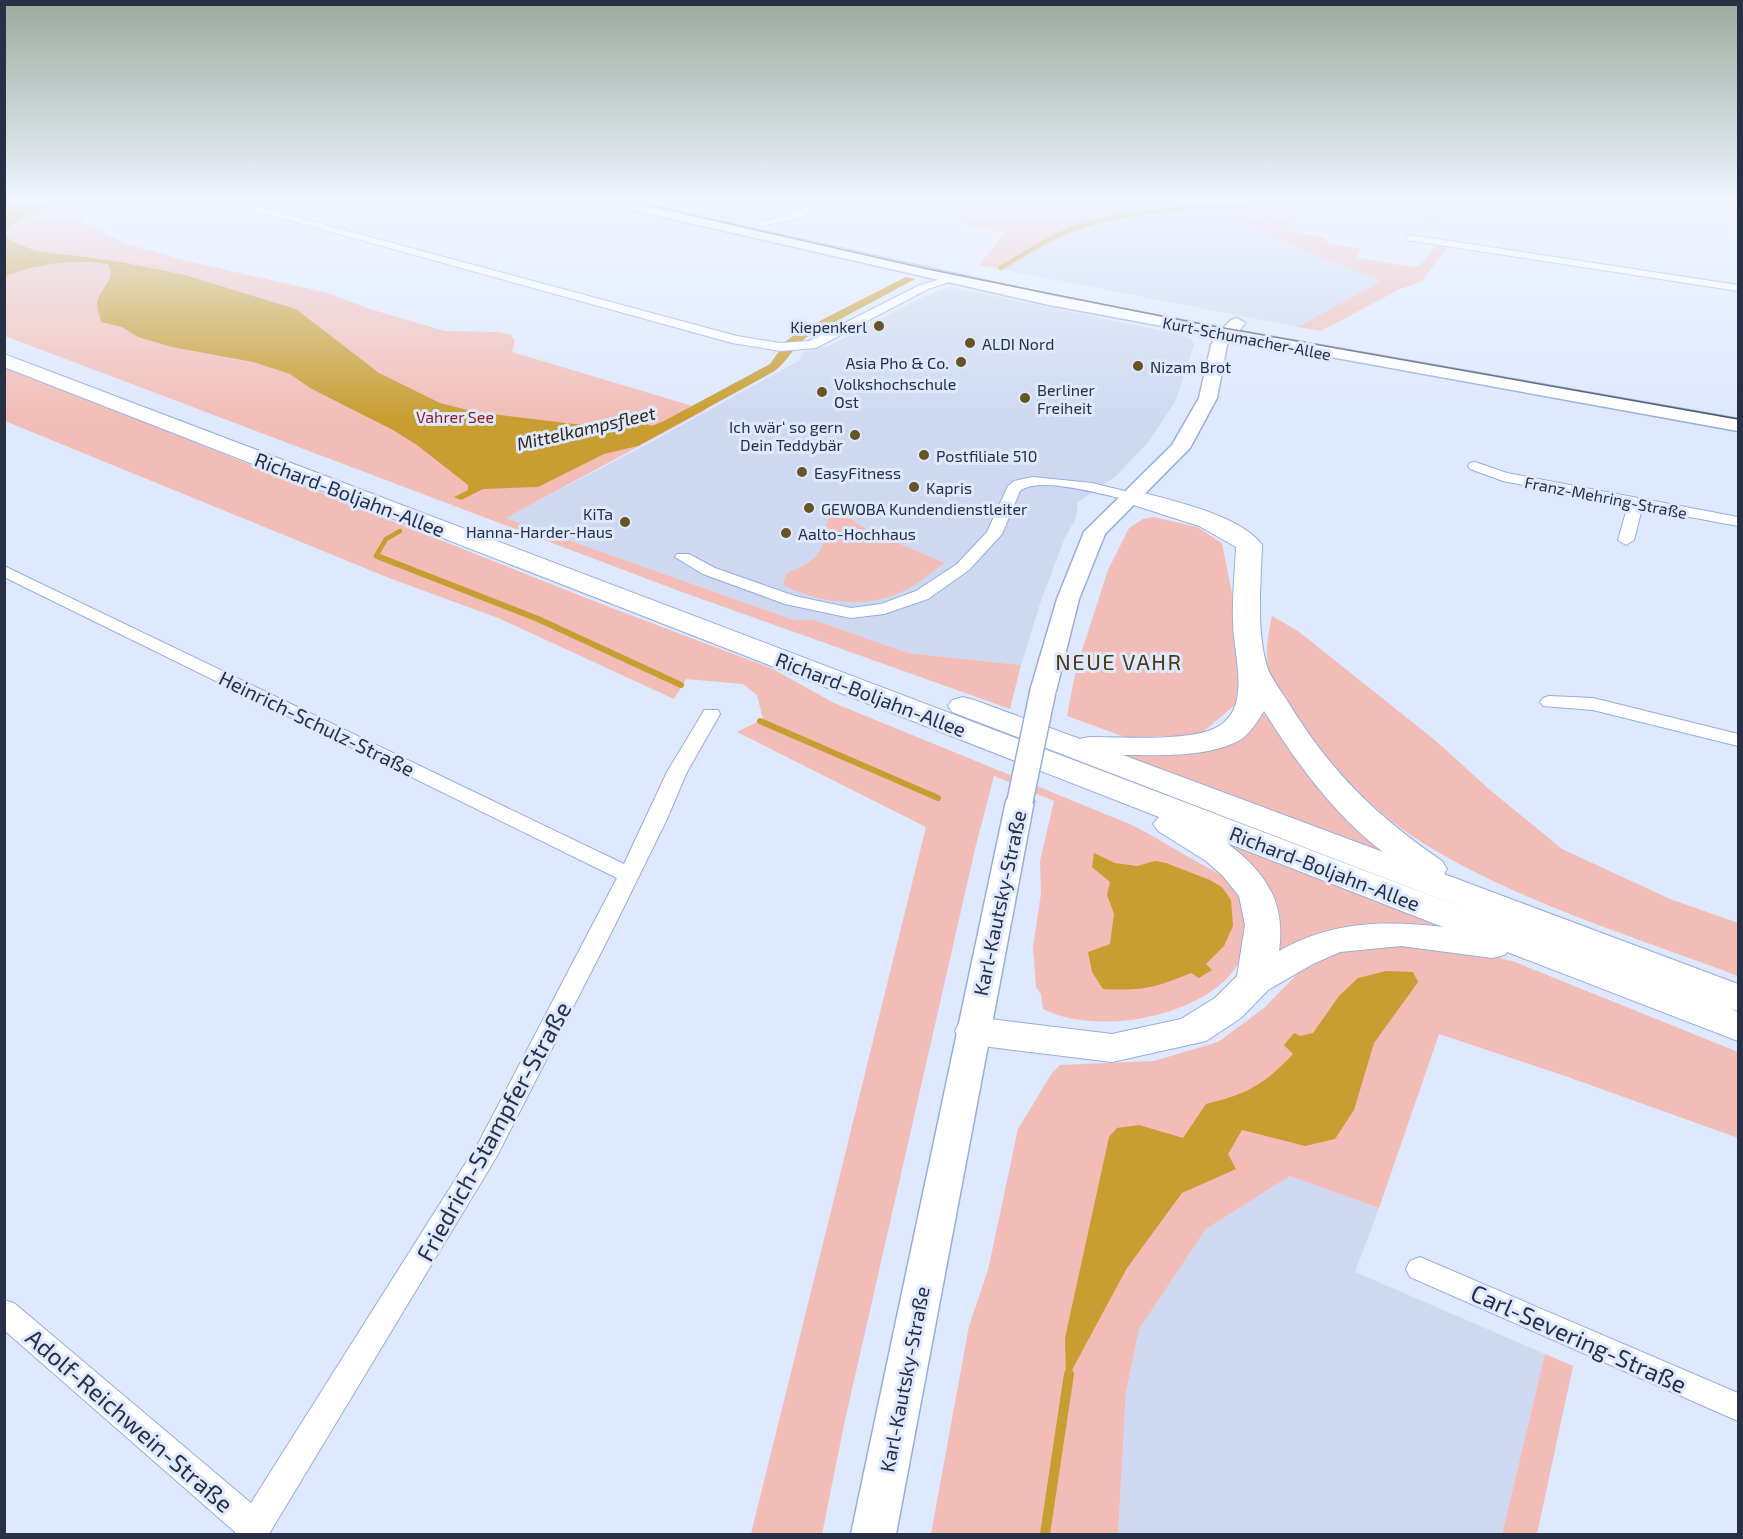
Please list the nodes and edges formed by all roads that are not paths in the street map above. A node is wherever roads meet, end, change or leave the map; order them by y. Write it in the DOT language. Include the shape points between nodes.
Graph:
graph roads {
  1 [pos="496,275"];
  2 [pos="904,275"];
  3 [pos="991,275"];
  4 [pos="1652,275"];
  5 [pos="929,281"];
  6 [pos="1738,288"];
  7 [pos="1231,328"];
  8 [pos="4,344"];
  9 [pos="4,360"];
  10 [pos="1738,410"];
  11 [pos="1738,425"];
  12 [pos="1475,466"];
  13 [pos="1132,497"];
  14 [pos="1636,503"];
  15 [pos="1738,522"];
  16 [pos="1626,540"];
  17 [pos="683,557"];
  18 [pos="4,571"];
  19 [pos="1252,665"];
  20 [pos="1549,702"];
  21 [pos="711,714"];
  22 [pos="1738,740"];
  23 [pos="1069,745"];
  24 [pos="1123,790"];
  25 [pos="629,875"];
  26 [pos="1471,896"];
  27 [pos="1552,955"];
  28 [pos="1255,981"];
  29 [pos="1738,998"];
  30 [pos="1738,1027"];
  31 [pos="974,1030"];
  32 [pos="1420,1269"];
  33 [pos="4,1312"];
  34 [pos="1738,1407"];
  35 [pos="253,1531"];
  36 [pos="873,1534"];
  1 -- 5 [label="street" via="736,340 780,347 812,345"];
  2 -- 5 [label="street, Kurt-Schumacher-Allee"];
  3 -- 7 [label="street, Kurt-Schumacher-Allee"];
  4 -- 6 [label="street"];
  5 -- 7 [label="street, Kurt-Schumacher-Allee" via="952,279"];
  7 -- 10 [label="street, Kurt-Schumacher-Allee"];
  7 -- 11 [label="street, Kurt-Schumacher-Allee"];
  7 -- 13 [label="street, Karl-Kautsky-Straße" via="1219,345 1208,398 1197,420 1174,456"];
  8 -- 23 [label="main road, Richard-Boljahn-Allee"];
  9 -- 24 [label="main road, Richard-Boljahn-Allee"];
  12 -- 14 [label="street, Franz-Mehring-Straße" via="1503,477"];
  13 -- 17 [label="street" via="1055,482 1019,484 1013,489 994,534 963,567 922,595 884,609 851,613 792,600 709,571"];
  13 -- 19 [label="main road" via="1199,516 1232,531 1249,545 1247,631"];
  13 -- 31 [label="street, Karl-Kautsky-Straße, bridge" via="1095,532 1068,599 1043,691"];
  14 -- 15 [label="street, Franz-Mehring-Straße"];
  14 -- 16 [label="street"];
  18 -- 25 [label="street, Heinrich-Schulz-Straße"];
  19 -- 23 [label="main road" via="1252,700 1244,718 1228,734 1165,745"];
  19 -- 26 [label="main road" via="1318,768 1349,802 1396,845"];
  20 -- 22 [label="street" via="1593,704"];
  21 -- 25 [label="street, Friedrich-Stampfer-Straße" via="678,772"];
  23 -- 26 [label="main road, Richard-Boljahn-Allee"];
  24 -- 27 [label="main road, Richard-Boljahn-Allee"];
  24 -- 28 [label="main road" via="1179,831 1218,852 1256,894 1265,918"];
  25 -- 35 [label="street, Friedrich-Stampfer-Straße" via="488,1149"];
  26 -- 29 [label="main road, Richard-Boljahn-Allee"];
  27 -- 28 [label="main road" via="1442,938 1371,935 1334,940"];
  27 -- 30 [label="main road, Richard-Boljahn-Allee"];
  28 -- 31 [label="main road" via="1228,1008 1192,1031 1112,1048"];
  31 -- 36 [label="street, Karl-Kautsky-Straße"];
  32 -- 34 [label="street, Carl-Severing-Straße"];
  33 -- 35 [label="street, Adolf-Reichwein-Straße"];
}
